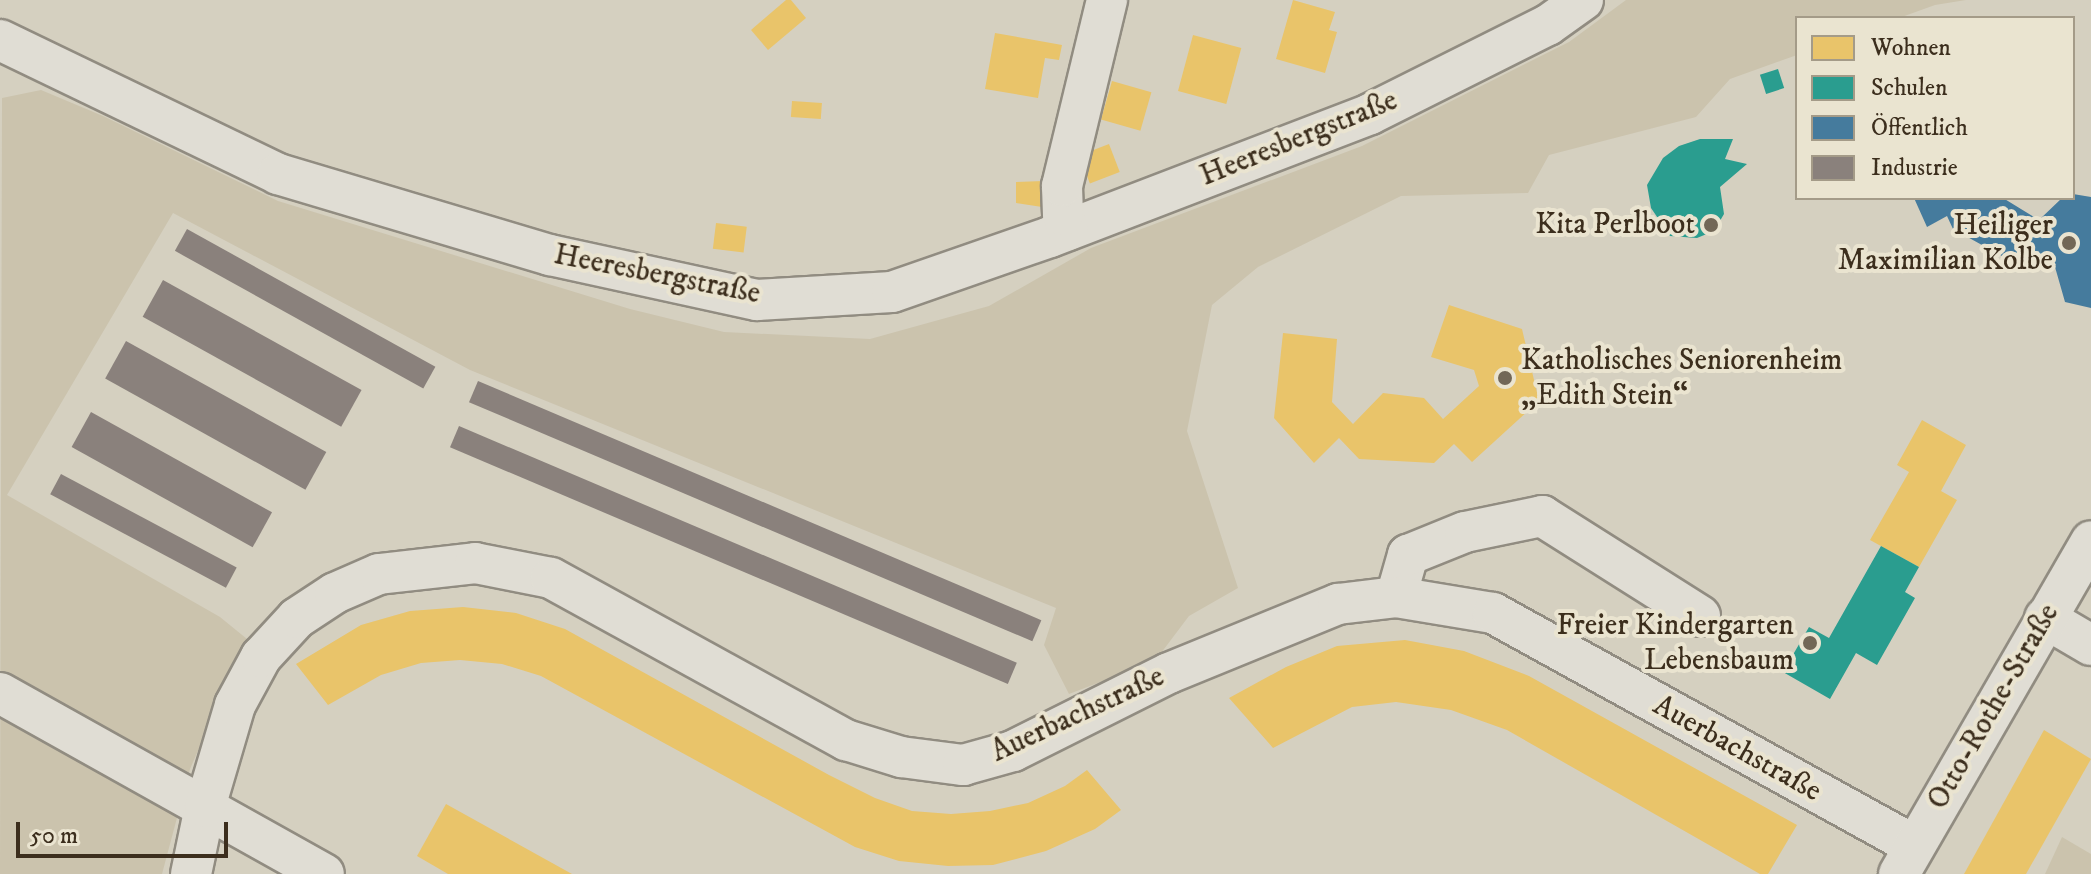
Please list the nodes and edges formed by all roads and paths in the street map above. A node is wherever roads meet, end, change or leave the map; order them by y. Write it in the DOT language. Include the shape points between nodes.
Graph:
graph roads {
  1 [pos="1107,0"];
  2 [pos="1583,0"];
  3 [pos="3,49"];
  4 [pos="1068,230"];
  5 [pos="2091,541"];
  6 [pos="1396,597"];
  7 [pos="1700,616"];
  8 [pos="2045,618"];
  9 [pos="2091,645"];
  10 [pos="0,693"];
  11 [pos="205,807"];
  12 [pos="1906,860"];
  13 [pos="191,874"];
  14 [pos="324,874"];
  1 -- 4 [label="street" via="1062,186"];
  2 -- 4 [label="street, Heeresbergstraße" via="1548,25 1370,114"];
  3 -- 4 [label="street, Heeresbergstraße" via="278,174 550,255 757,300 892,292"];
  5 -- 8 [label="street, Otto-Rothe-Straße"];
  6 -- 7 [label="street" via="1408,555 1465,532 1542,516"];
  6 -- 11 [label="street, Auerbachstraße" via="1338,604 1169,673 1013,751 963,765 901,757 846,740 551,578 475,563 379,574 335,593 297,618 261,657 235,705"];
  6 -- 12 [label="street, Auerbachstraße" via="1493,613"];
  8 -- 9 [label="street"];
  8 -- 12 [label="street, Otto-Rothe-Straße"];
  10 -- 11 [label="street"];
  11 -- 13 [label="street, Auerbachstraße"];
  11 -- 14 [label="street"];
}
